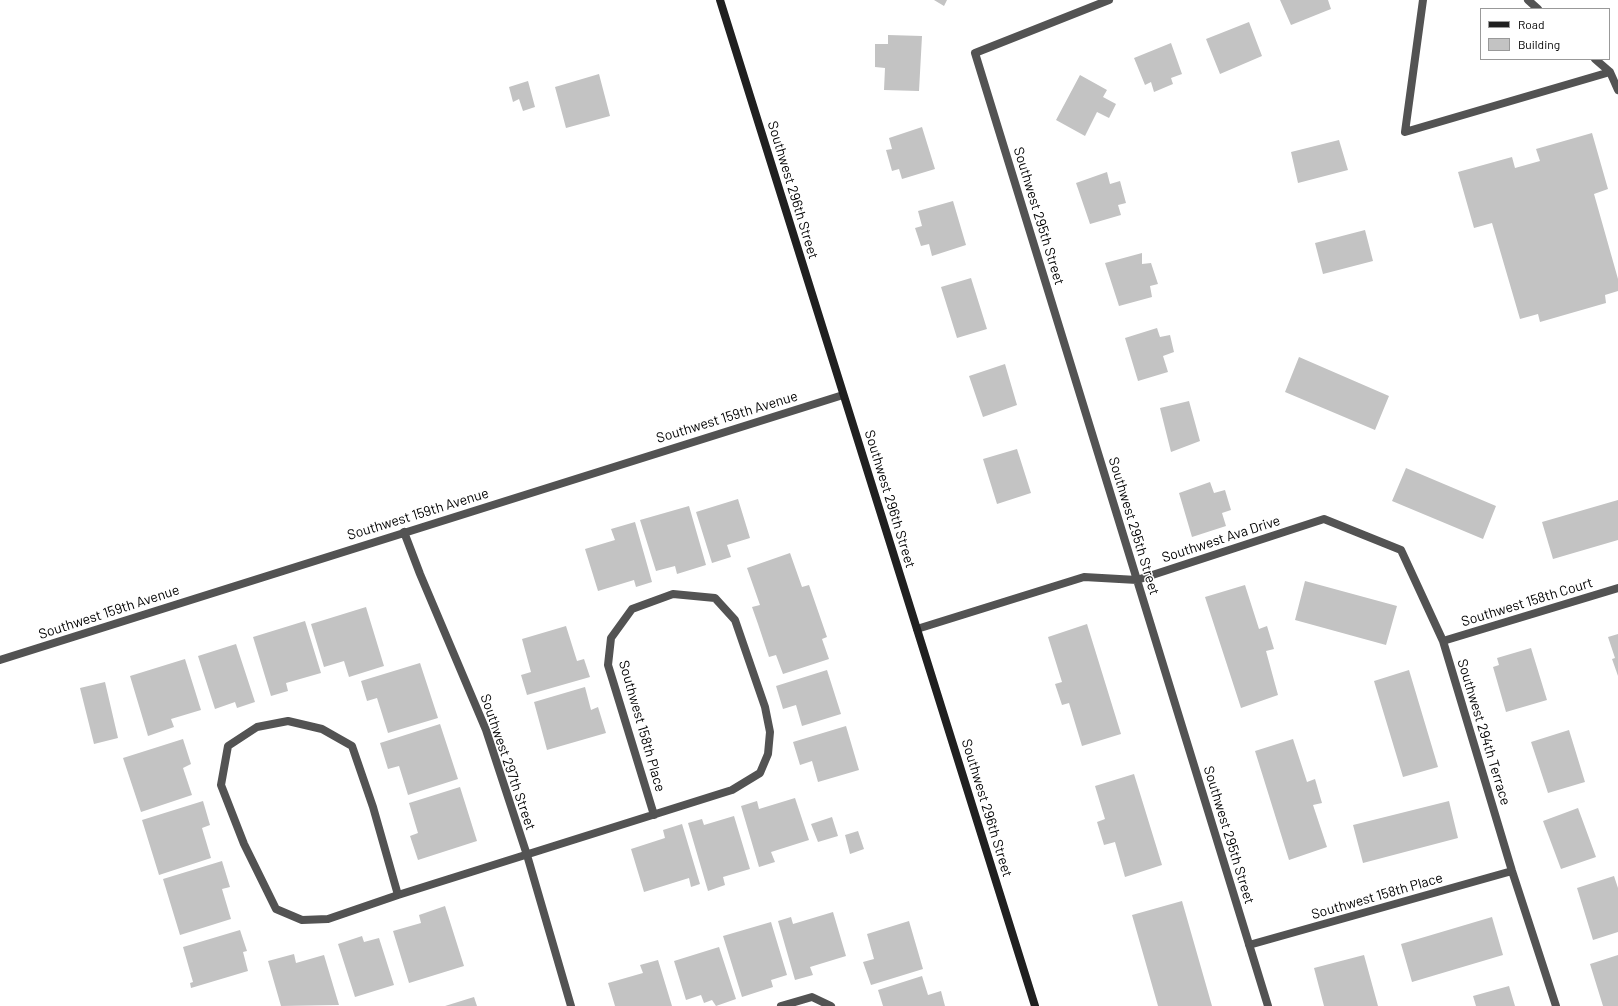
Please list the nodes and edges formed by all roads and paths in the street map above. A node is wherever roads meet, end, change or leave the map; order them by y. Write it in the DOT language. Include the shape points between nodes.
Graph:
graph roads {
  1 [pos="720,0"];
  2 [pos="1109,0"];
  3 [pos="1423,0"];
  4 [pos="1528,0"];
  5 [pos="1537,8"];
  6 [pos="1596,60"];
  7 [pos="1610,72"];
  8 [pos="1618,90"];
  9 [pos="844,395"];
  10 [pos="1324,519"];
  11 [pos="404,532"];
  12 [pos="1137,580"];
  13 [pos="1618,588"];
  14 [pos="917,630"];
  15 [pos="1443,640"];
  16 [pos="0,660"];
  17 [pos="654,815"];
  18 [pos="527,855"];
  19 [pos="1512,871"];
  20 [pos="398,895"];
  21 [pos="1249,945"];
  22 [pos="571,1006"];
  23 [pos="781,1006"];
  24 [pos="831,1006"];
  25 [pos="1035,1006"];
  26 [pos="1268,1006"];
  27 [pos="1556,1006"];
  1 -- 9 [label="street, Southwest 296th Street"];
  2 -- 12 [label="street, Southwest 295th Street" via="975,53"];
  3 -- 7 [label="street" via="1405,132"];
  4 -- 5 [label="street"];
  6 -- 7 [label="street"];
  7 -- 8 [label="street"];
  9 -- 11 [label="street, Southwest 159th Avenue"];
  9 -- 14 [label="street, Southwest 296th Street"];
  10 -- 12 [label="street, Southwest Ava Drive"];
  10 -- 15 [label="street, Southwest 294th Terrace" via="1401,550"];
  11 -- 16 [label="street, Southwest 159th Avenue"];
  11 -- 18 [label="street, Southwest 297th Street" via="486,730"];
  12 -- 14 [label="street, Southwest Ava Drive" via="1084,577"];
  12 -- 21 [label="street, Southwest 295th Street"];
  13 -- 15 [label="street, Southwest 158th Court"];
  14 -- 25 [label="street, Southwest 296th Street"];
  15 -- 19 [label="street, Southwest 294th Terrace"];
  17 -- 17 [label="street, Southwest 158th Place" via="608,665 611,638 632,609 673,594 715,598 735,620 765,706 770,732 768,754 760,773 732,790"];
  17 -- 18 [label="street, Southwest 158th Place"];
  18 -- 20 [label="street, Southwest 158th Place"];
  18 -- 22 [label="street, Southwest 297th Street"];
  19 -- 21 [label="street, Southwest 158th Place"];
  19 -- 27 [label="street, Southwest 294th Terrace"];
  20 -- 20 [label="street, Southwest 158th Place" via="328,919 302,920 276,909 244,844 221,785 228,746 257,727 288,721 322,730 352,746"];
  21 -- 26 [label="street, Southwest 295th Street"];
  23 -- 24 [label="street" via="812,997"];
}
